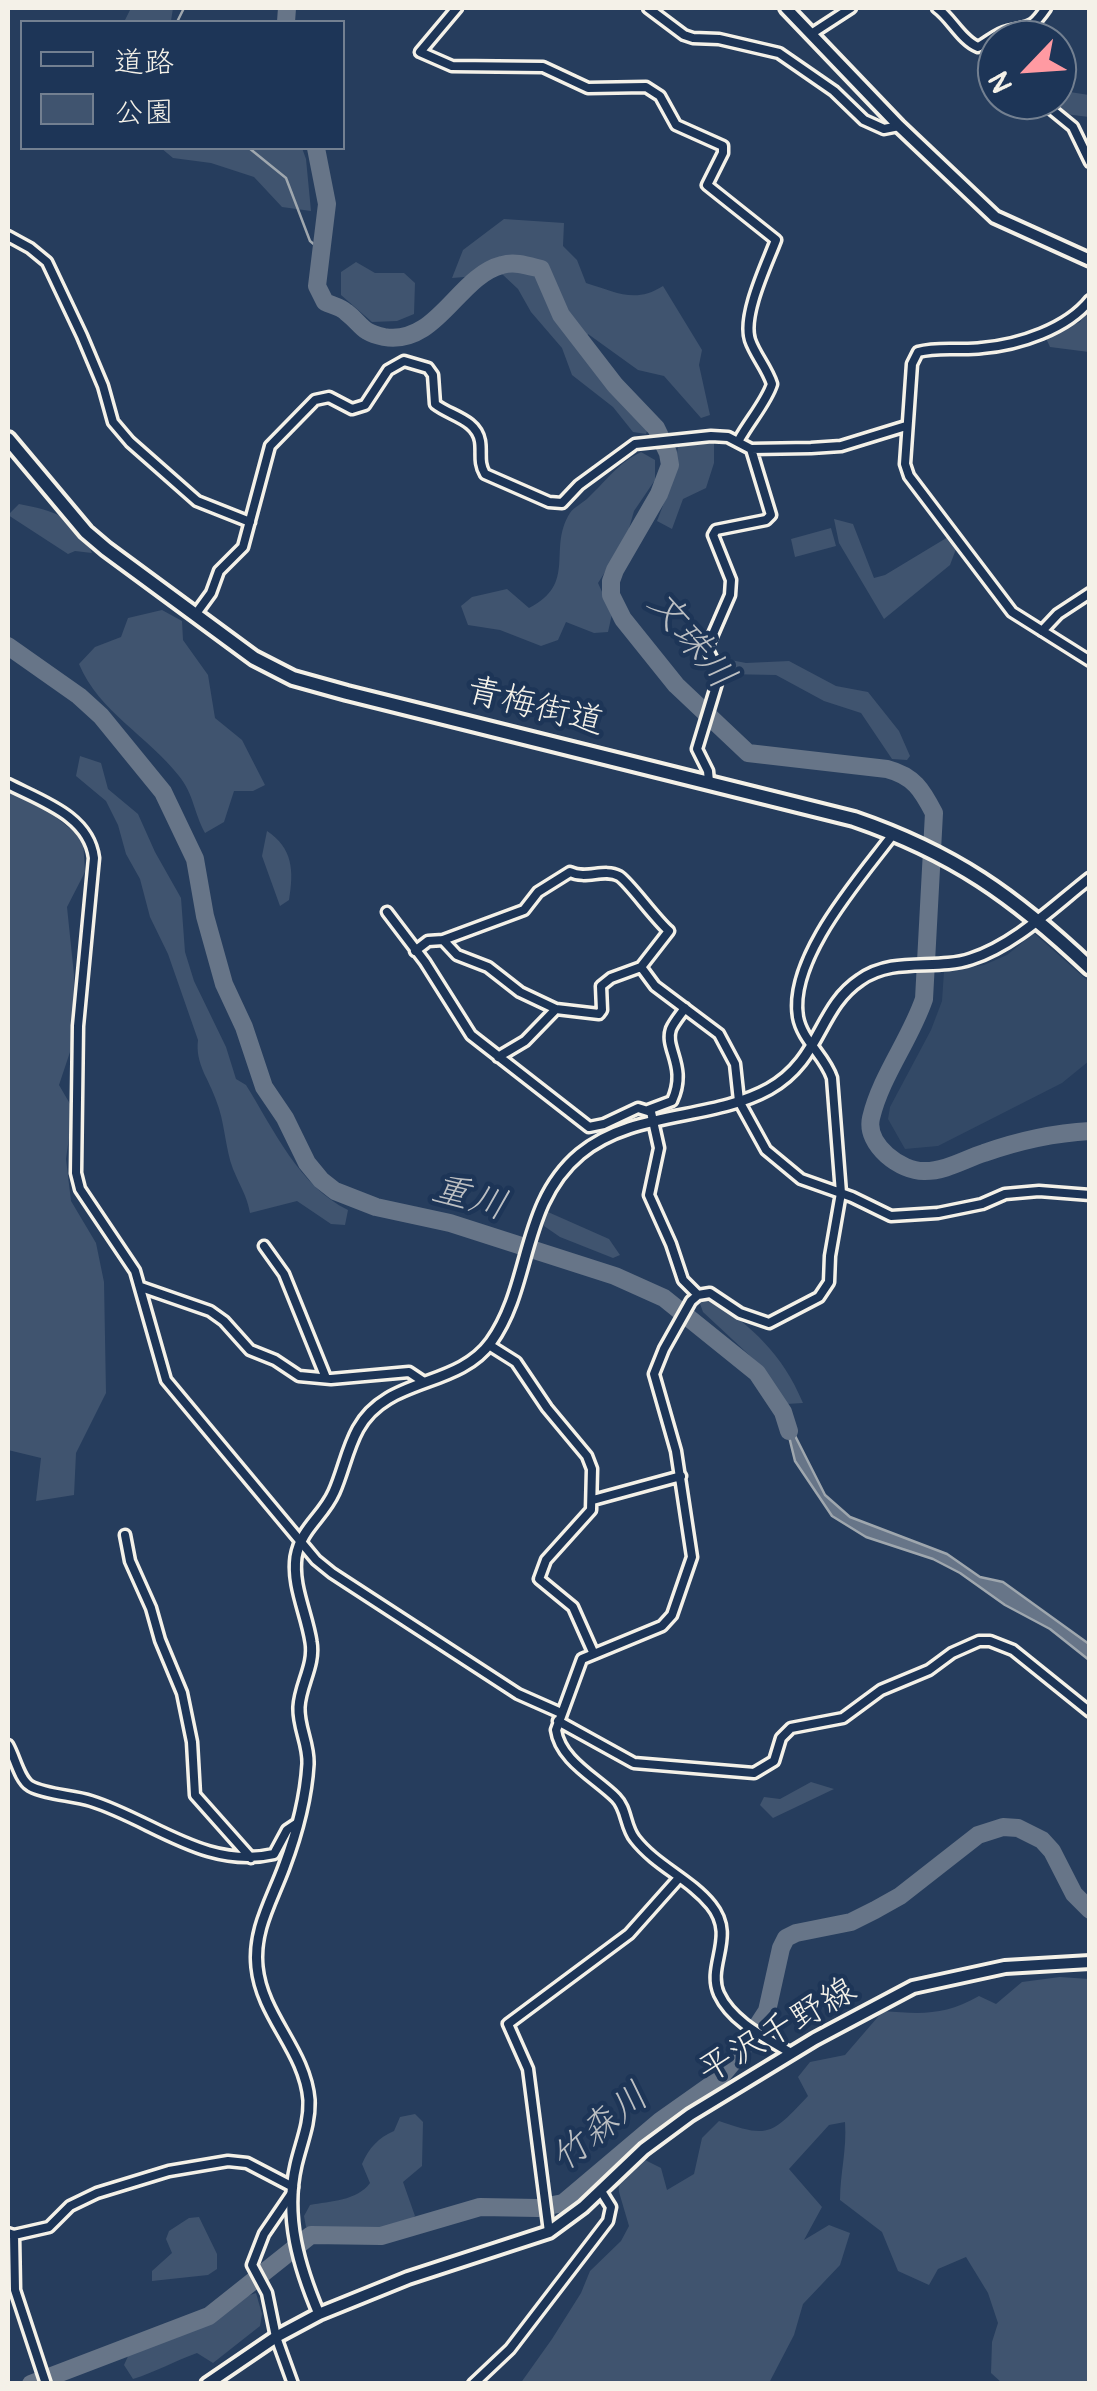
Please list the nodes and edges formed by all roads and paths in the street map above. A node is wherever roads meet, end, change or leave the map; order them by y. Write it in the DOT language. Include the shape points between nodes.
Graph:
graph roads {
  1 [pos="457,8"];
  2 [pos="648,8"];
  3 [pos="786,8"];
  4 [pos="851,8"];
  5 [pos="936,8"];
  6 [pos="811,34"];
  7 [pos="977,45"];
  8 [pos="1064,120"];
  9 [pos="899,126"];
  10 [pos="1090,162"];
  11 [pos="8,236"];
  12 [pos="1090,260"];
  13 [pos="1090,300"];
  14 [pos="906,426"];
  15 [pos="8,439"];
  16 [pos="739,440"];
  17 [pos="752,448"];
  18 [pos="250,522"];
  19 [pos="1090,593"];
  20 [pos="195,615"];
  21 [pos="1042,631"];
  22 [pos="1090,661"];
  23 [pos="709,782"];
  24 [pos="8,784"];
  25 [pos="894,833"];
  26 [pos="1090,878"];
  27 [pos="387,912"];
  28 [pos="1036,920"];
  29 [pos="443,940"];
  30 [pos="415,950"];
  31 [pos="641,968"];
  32 [pos="1090,968"];
  33 [pos="685,1008"];
  34 [pos="556,1009"];
  35 [pos="815,1046"];
  36 [pos="498,1058"];
  37 [pos="739,1101"];
  38 [pos="648,1110"];
  39 [pos="655,1122"];
  40 [pos="841,1194"];
  41 [pos="1090,1195"];
  42 [pos="264,1246"];
  43 [pos="142,1287"];
  44 [pos="694,1298"];
  45 [pos="489,1345"];
  46 [pos="326,1378"];
  47 [pos="424,1382"];
  48 [pos="680,1476"];
  49 [pos="593,1500"];
  50 [pos="125,1535"];
  51 [pos="300,1541"];
  52 [pos="594,1652"];
  53 [pos="1090,1712"];
  54 [pos="560,1717"];
  55 [pos="8,1746"];
  56 [pos="296,1824"];
  57 [pos="251,1858"];
  58 [pos="678,1879"];
  59 [pos="1090,1962"];
  60 [pos="791,2052"];
  61 [pos="293,2190"];
  62 [pos="601,2191"];
  63 [pos="549,2232"];
  64 [pos="11,2234"];
  65 [pos="318,2314"];
  66 [pos="276,2336"];
  67 [pos="46,2384"];
  68 [pos="207,2384"];
  69 [pos="293,2384"];
  70 [pos="473,2384"];
  1 -- 16 [label="street" via="420,52 452,66 543,68 588,88 646,87 660,96 676,125 723,146 708,185 776,240 757,282 748,328 772,384"];
  2 -- 9 [label="street" via="684,35 779,53 864,120 884,129"];
  3 -- 6 [label="main road"];
  4 -- 6 [label="street"];
  5 -- 7 [label="street"];
  6 -- 9 [label="main road"];
  8 -- 10 [label="street"];
  9 -- 12 [label="main road" via="995,217"];
  11 -- 18 [label="street" via="47,262 122,432 197,501"];
  13 -- 14 [label="street" via="1060,325 1009,343 918,352"];
  14 -- 17 [label="street" via="841,446"];
  14 -- 21 [label="street" via="908,476 1001,600"];
  15 -- 20 [label="highway, 青梅街道" via="86,532"];
  16 -- 17 [label="street"];
  16 -- 18 [label="street" via="711,436 635,444 562,503 549,502 485,474 475,428 435,404 428,368 404,361 388,370 365,405 315,400 270,446"];
  17 -- 23 [label="street" via="771,515 713,534 731,580 707,648 718,670 697,749"];
  18 -- 20 [label="street" via="243,547"];
  19 -- 21 [label="street"];
  20 -- 23 [label="highway, 青梅街道" via="294,678"];
  21 -- 22 [label="street"];
  23 -- 25 [label="highway, 青梅街道"];
  24 -- 43 [label="street" via="58,809 92,846 78,1026 76,1173 80,1190"];
  25 -- 28 [label="highway, 青梅街道" via="950,859"];
  25 -- 35 [label="street" via="811,950 798,1008"];
  26 -- 28 [label="street"];
  27 -- 30 [label="street"];
  28 -- 32 [label="highway, 青梅街道"];
  28 -- 35 [label="street" via="970,960 909,963 859,980 833,1007"];
  29 -- 30 [label="street"];
  29 -- 31 [label="street" via="524,910 570,872 612,873 669,930"];
  29 -- 34 [label="street" via="457,955"];
  30 -- 36 [label="street" via="465,1028"];
  31 -- 33 [label="street"];
  31 -- 34 [label="street" via="601,986 599,1014"];
  33 -- 37 [label="street" via="719,1034 732,1054"];
  33 -- 38 [label="street" via="670,1040 680,1085 672,1101"];
  34 -- 36 [label="street"];
  35 -- 37 [label="street" via="774,1086"];
  35 -- 40 [label="street" via="832,1078"];
  36 -- 38 [label="street" via="588,1127"];
  37 -- 39 [label="street"];
  37 -- 40 [label="street" via="766,1150 801,1179"];
  38 -- 39 [label="street"];
  39 -- 44 [label="street" via="659,1148 649,1195"];
  39 -- 45 [label="street" via="582,1152 558,1177"];
  40 -- 41 [label="street" via="891,1216 938,1213 1005,1194"];
  40 -- 44 [label="street" via="830,1282 819,1298 769,1323 710,1293"];
  42 -- 46 [label="street" via="284,1274"];
  43 -- 46 [label="street" via="218,1316 241,1344 298,1376"];
  43 -- 51 [label="street" via="166,1380"];
  44 -- 48 [label="street" via="654,1374"];
  45 -- 47 [label="street" via="458,1370"];
  45 -- 49 [label="street" via="516,1362 587,1456"];
  46 -- 47 [label="street" via="408,1372"];
  47 -- 51 [label="street" via="390,1396 367,1416 334,1492"];
  48 -- 49 [label="street"];
  48 -- 52 [label="street" via="693,1550 672,1614 655,1630"];
  49 -- 52 [label="street" via="539,1579 573,1607"];
  50 -- 57 [label="street" via="182,1693 194,1795"];
  51 -- 54 [label="street" via="347,1583"];
  51 -- 56 [label="street" via="296,1576 312,1653 299,1704 308,1762"];
  52 -- 54 [label="street" via="582,1658"];
  53 -- 54 [label="street" via="1013,1650 979,1641 881,1690 843,1718 791,1728 774,1762 754,1773 634,1764"];
  54 -- 58 [label="street" via="559,1741 618,1800 636,1840"];
  55 -- 57 [label="street" via="33,1788 94,1802 217,1855"];
  56 -- 57 [label="street" via="278,1852"];
  56 -- 61 [label="street" via="256,1947 264,1997 307,2084 309,2118"];
  58 -- 60 [label="street" via="713,1906 720,1920 718,1990 736,2017"];
  58 -- 63 [label="street" via="629,1934 508,2024 528,2069"];
  59 -- 60 [label="main road, 平沢千野線" via="1005,1968 913,1987"];
  60 -- 62 [label="main road, 平沢千野線" via="690,2114"];
  61 -- 64 [label="street" via="247,2163 228,2161 98,2193 70,2206 49,2227"];
  61 -- 65 [label="street" via="293,2234"];
  61 -- 66 [label="street" via="253,2258"];
  62 -- 63 [label="main road, 平沢千野線"];
  62 -- 70 [label="street" via="611,2207 608,2221 510,2349"];
  63 -- 65 [label="main road, 平沢千野線"];
  64 -- 67 [label="street" via="16,2290"];
  65 -- 66 [label="main road, 平沢千野線"];
  66 -- 68 [label="main road, 平沢千野線"];
  66 -- 69 [label="street"];
}
